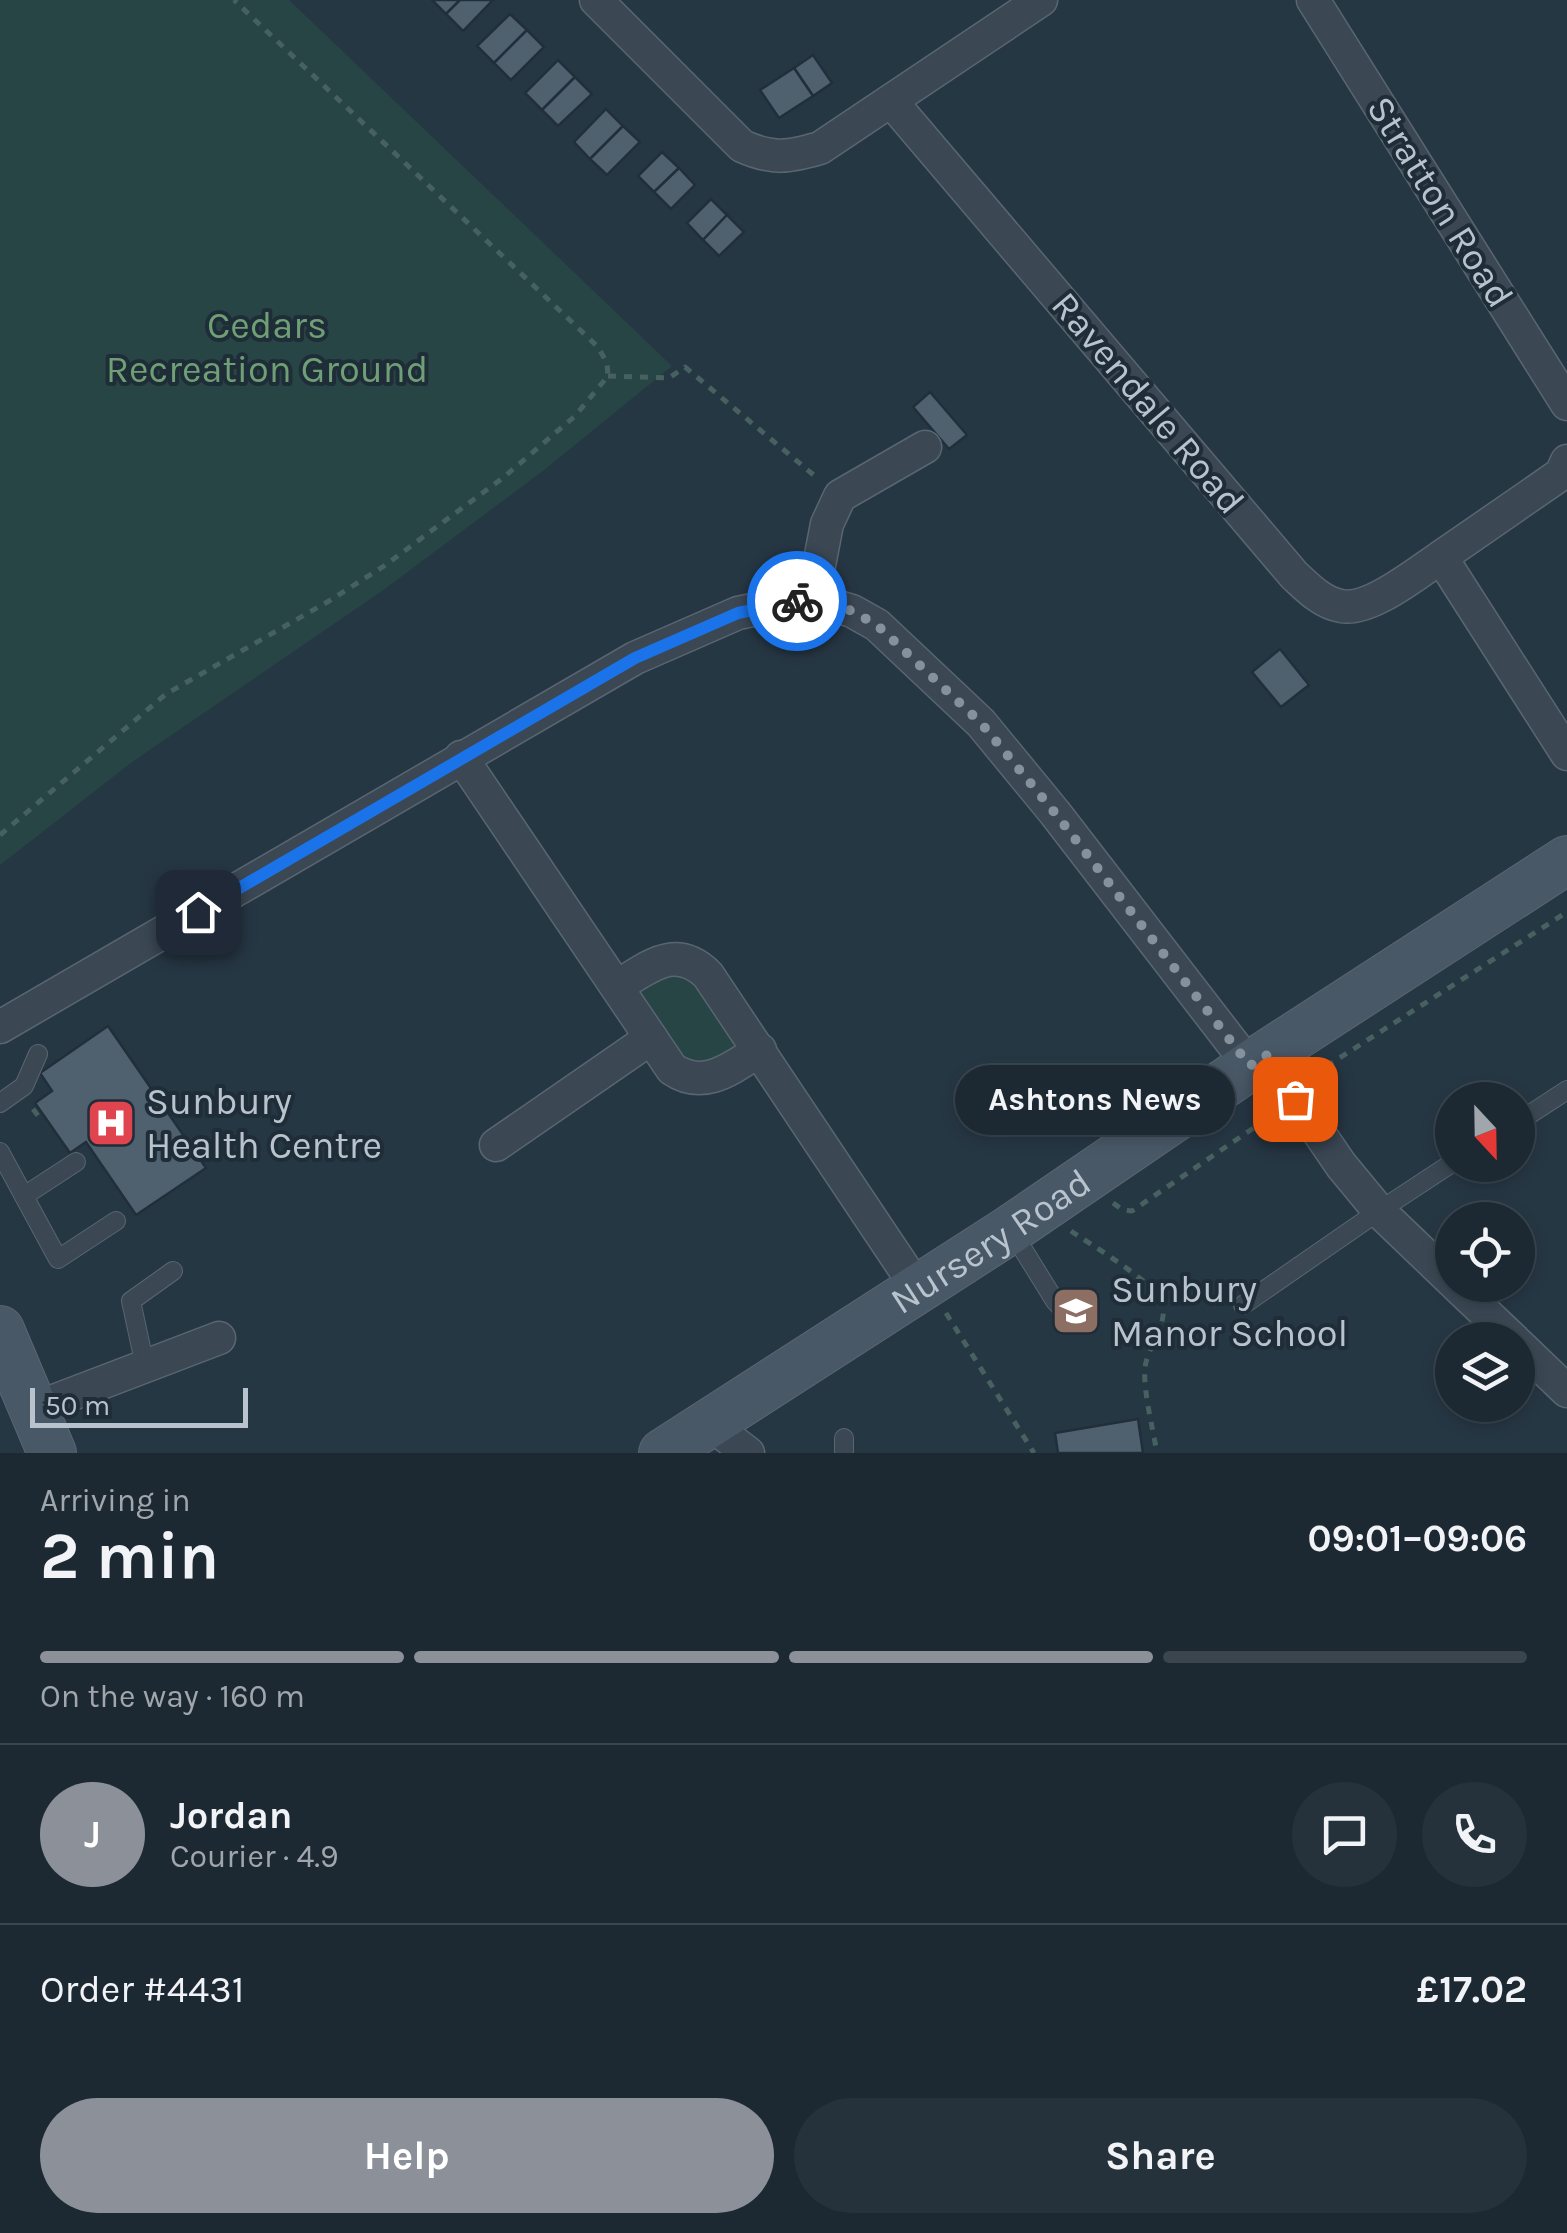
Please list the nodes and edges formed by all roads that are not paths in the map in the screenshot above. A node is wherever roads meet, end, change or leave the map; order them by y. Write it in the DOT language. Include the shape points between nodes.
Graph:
graph roads {
  1 [pos="596,0"];
  2 [pos="1042,0"];
  3 [pos="1312,0"];
  4 [pos="891,101"];
  5 [pos="1567,404"];
  6 [pos="925,447"];
  7 [pos="1567,461"];
  8 [pos="1441,558"];
  9 [pos="822,602"];
  10 [pos="1567,754"];
  11 [pos="460,757"];
  12 [pos="1567,860"];
  13 [pos="618,986"];
  14 [pos="0,1028"];
  15 [pos="651,1038"];
  16 [pos="760,1050"];
  17 [pos="38,1054"];
  18 [pos="1258,1061"];
  19 [pos="1567,1090"];
  20 [pos="0,1103"];
  21 [pos="1535,1111"];
  22 [pos="496,1145"];
  23 [pos="0,1152"];
  24 [pos="76,1162"];
  25 [pos="1435,1175"];
  26 [pos="24,1196"];
  27 [pos="1379,1210"];
  28 [pos="116,1221"];
  29 [pos="1010,1229"];
  30 [pos="1435,1265"];
  31 [pos="173,1271"];
  32 [pos="930,1298"];
  33 [pos="1474,1302"];
  34 [pos="1243,1305"];
  35 [pos="1070,1316"];
  36 [pos="1495,1322"];
  37 [pos="0,1330"];
  38 [pos="219,1338"];
  39 [pos="1535,1360"];
  40 [pos="145,1366"];
  41 [pos="1567,1391"];
  42 [pos="19,1398"];
  43 [pos="709,1423"];
  44 [pos="52,1453"];
  45 [pos="663,1453"];
  46 [pos="748,1453"];
  1 -- 4 [label="street" via="742,146 764,156 820,148"];
  2 -- 4 [label="street"];
  3 -- 5 [label="street, Stratton Road"];
  4 -- 8 [label="street, Ravendale Road" via="1307,588 1330,603 1354,607"];
  6 -- 9 [label="street" via="840,496 827,524 818,576"];
  7 -- 8 [label="street" via="1561,474"];
  8 -- 10 [label="street"];
  9 -- 11 [label="street" via="738,613 635,658"];
  9 -- 18 [label="street" via="877,625 981,723"];
  11 -- 13 [label="street"];
  11 -- 14 [label="street"];
  12 -- 18 [label="street, Nursery Road"];
  13 -- 15 [label="street"];
  13 -- 16 [label="street" via="658,962 699,966"];
  15 -- 16 [label="street" via="672,1069 696,1079 725,1072"];
  15 -- 22 [label="street"];
  16 -- 32 [label="street"];
  17 -- 20 [label="lane" via="24,1086"];
  18 -- 27 [label="street"];
  18 -- 29 [label="street, Nursery Road"];
  19 -- 21 [label="lane"];
  23 -- 26 [label="lane"];
  24 -- 26 [label="lane"];
  25 -- 27 [label="lane"];
  26 -- 28 [label="lane" via="58,1260"];
  27 -- 30 [label="street"];
  27 -- 34 [label="lane"];
  29 -- 32 [label="street, Nursery Road"];
  29 -- 35 [label="lane"];
  31 -- 40 [label="lane" via="131,1302"];
  32 -- 43 [label="street, Nursery Road"];
  33 -- 36 [label="street"];
  37 -- 42 [label="street"];
  38 -- 40 [label="street"];
  39 -- 41 [label="street"];
  40 -- 42 [label="street"];
  42 -- 44 [label="street"];
  43 -- 45 [label="street, Nursery Road"];
  43 -- 46 [label="street"];
}
